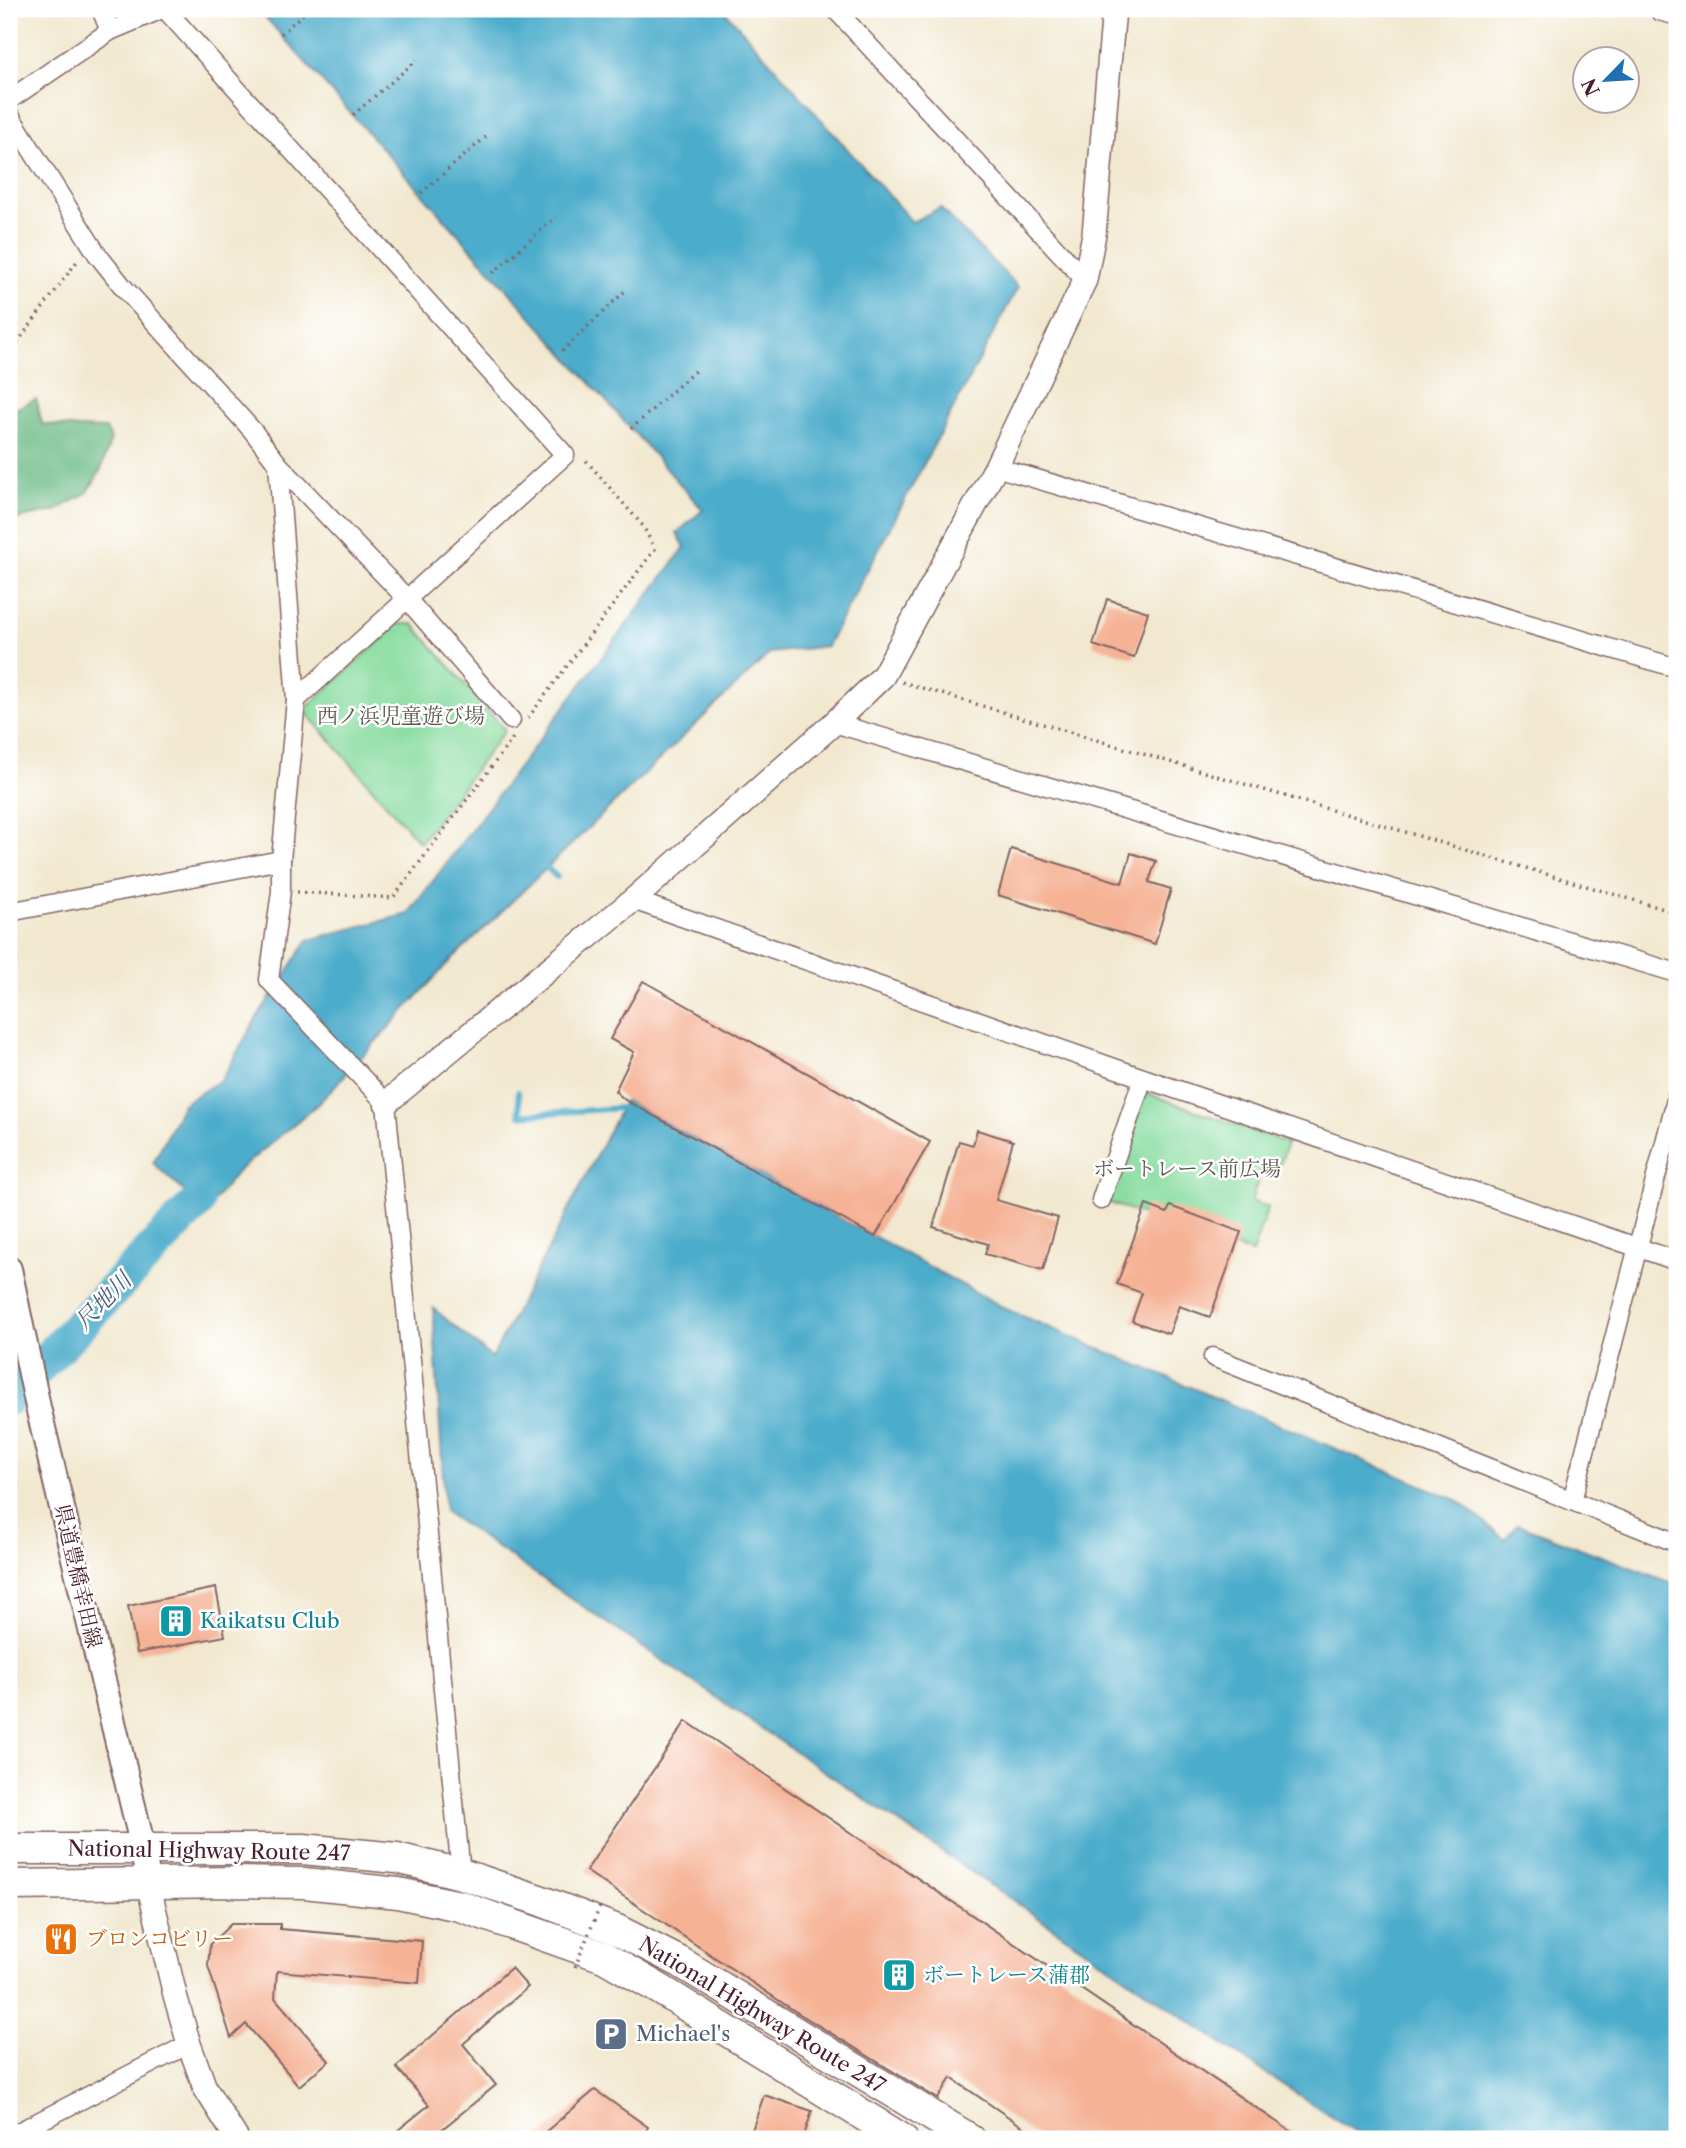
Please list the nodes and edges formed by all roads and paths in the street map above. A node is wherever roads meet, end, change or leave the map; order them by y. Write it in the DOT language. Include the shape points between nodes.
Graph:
graph roads {
  1 [pos="101,9"];
  2 [pos="164,9"];
  3 [pos="308,9"];
  4 [pos="835,9"];
  5 [pos="1114,9"];
  6 [pos="1661,9"];
  7 [pos="1677,13"];
  8 [pos="110,32"];
  9 [pos="281,34"];
  10 [pos="417,60"];
  11 [pos="9,100"];
  12 [pos="352,115"];
  13 [pos="11,124"];
  14 [pos="486,136"];
  15 [pos="421,193"];
  16 [pos="556,217"];
  17 [pos="90,244"];
  18 [pos="493,273"];
  19 [pos="1085,280"];
  20 [pos="625,292"];
  21 [pos="562,351"];
  22 [pos="9,354"];
  23 [pos="697,369"];
  24 [pos="632,429"];
  25 [pos="576,450"];
  26 [pos="278,464"];
  27 [pos="996,467"];
  28 [pos="407,599"];
  29 [pos="1677,668"];
  30 [pos="883,676"];
  31 [pos="296,699"];
  32 [pos="834,723"];
  33 [pos="517,726"];
  34 [pos="281,860"];
  35 [pos="281,891"];
  36 [pos="633,900"];
  37 [pos="9,912"];
  38 [pos="1677,913"];
  39 [pos="1677,973"];
  40 [pos="1143,1078"];
  41 [pos="1677,1096"];
  42 [pos="386,1103"];
  43 [pos="1101,1200"];
  44 [pos="1637,1248"];
  45 [pos="1677,1261"];
  46 [pos="9,1269"];
  47 [pos="1213,1357"];
  48 [pos="1572,1501"];
  49 [pos="1677,1543"];
  50 [pos="143,1848"];
  51 [pos="9,1849"];
  52 [pos="461,1874"];
  53 [pos="148,1883"];
  54 [pos="9,1885"];
  55 [pos="601,1904"];
  56 [pos="575,1967"];
  57 [pos="189,2044"];
  58 [pos="9,2137"];
  59 [pos="237,2139"];
  60 [pos="902,2139"];
  61 [pos="970,2139"];
  1 -- 8 [label="street"];
  2 -- 8 [label="street"];
  2 -- 28 [label="street" via="565,455"];
  3 -- 9 [label="path"];
  4 -- 19 [label="street"];
  5 -- 19 [label="street" via="1094,234"];
  6 -- 7 [label="street"];
  8 -- 11 [label="street"];
  10 -- 12 [label="path"];
  13 -- 17 [label="street"];
  14 -- 15 [label="path"];
  16 -- 18 [label="path"];
  17 -- 22 [label="path"];
  17 -- 26 [label="street"];
  19 -- 27 [label="street"];
  20 -- 21 [label="path"];
  23 -- 24 [label="path"];
  25 -- 33 [label="path" via="643,526 655,549"];
  26 -- 28 [label="street"];
  26 -- 31 [label="street"];
  27 -- 29 [label="street"];
  27 -- 30 [label="street"];
  28 -- 31 [label="street"];
  28 -- 33 [label="street"];
  30 -- 32 [label="street"];
  30 -- 38 [label="path"];
  31 -- 34 [label="street"];
  32 -- 36 [label="street"];
  32 -- 39 [label="street"];
  33 -- 35 [label="path" via="393,898"];
  34 -- 35 [label="street"];
  34 -- 37 [label="street"];
  35 -- 42 [label="street" via="269,980"];
  36 -- 40 [label="street"];
  36 -- 42 [label="street"];
  40 -- 43 [label="street"];
  40 -- 44 [label="street"];
  41 -- 44 [label="street"];
  42 -- 52 [label="street"];
  44 -- 45 [label="street"];
  44 -- 48 [label="street"];
  46 -- 50 [label="main road, 県道豊橋幸田線"];
  47 -- 48 [label="street"];
  48 -- 49 [label="street"];
  50 -- 51 [label="highway, National Highway Route 247"];
  50 -- 52 [label="highway, National Highway Route 247" via="303,1849 397,1858"];
  50 -- 53 [label="main road, 県道豊橋幸田線"];
  52 -- 61 [label="highway, National Highway Route 247" via="617,1930 680,1962"];
  53 -- 54 [label="highway, National Highway Route 247"];
  53 -- 57 [label="street"];
  53 -- 60 [label="highway, National Highway Route 247" via="304,1883 398,1893 460,1906 604,1957"];
  55 -- 56 [label="path, bridge"];
  57 -- 58 [label="street"];
  57 -- 59 [label="street" via="205,2088"];
}
